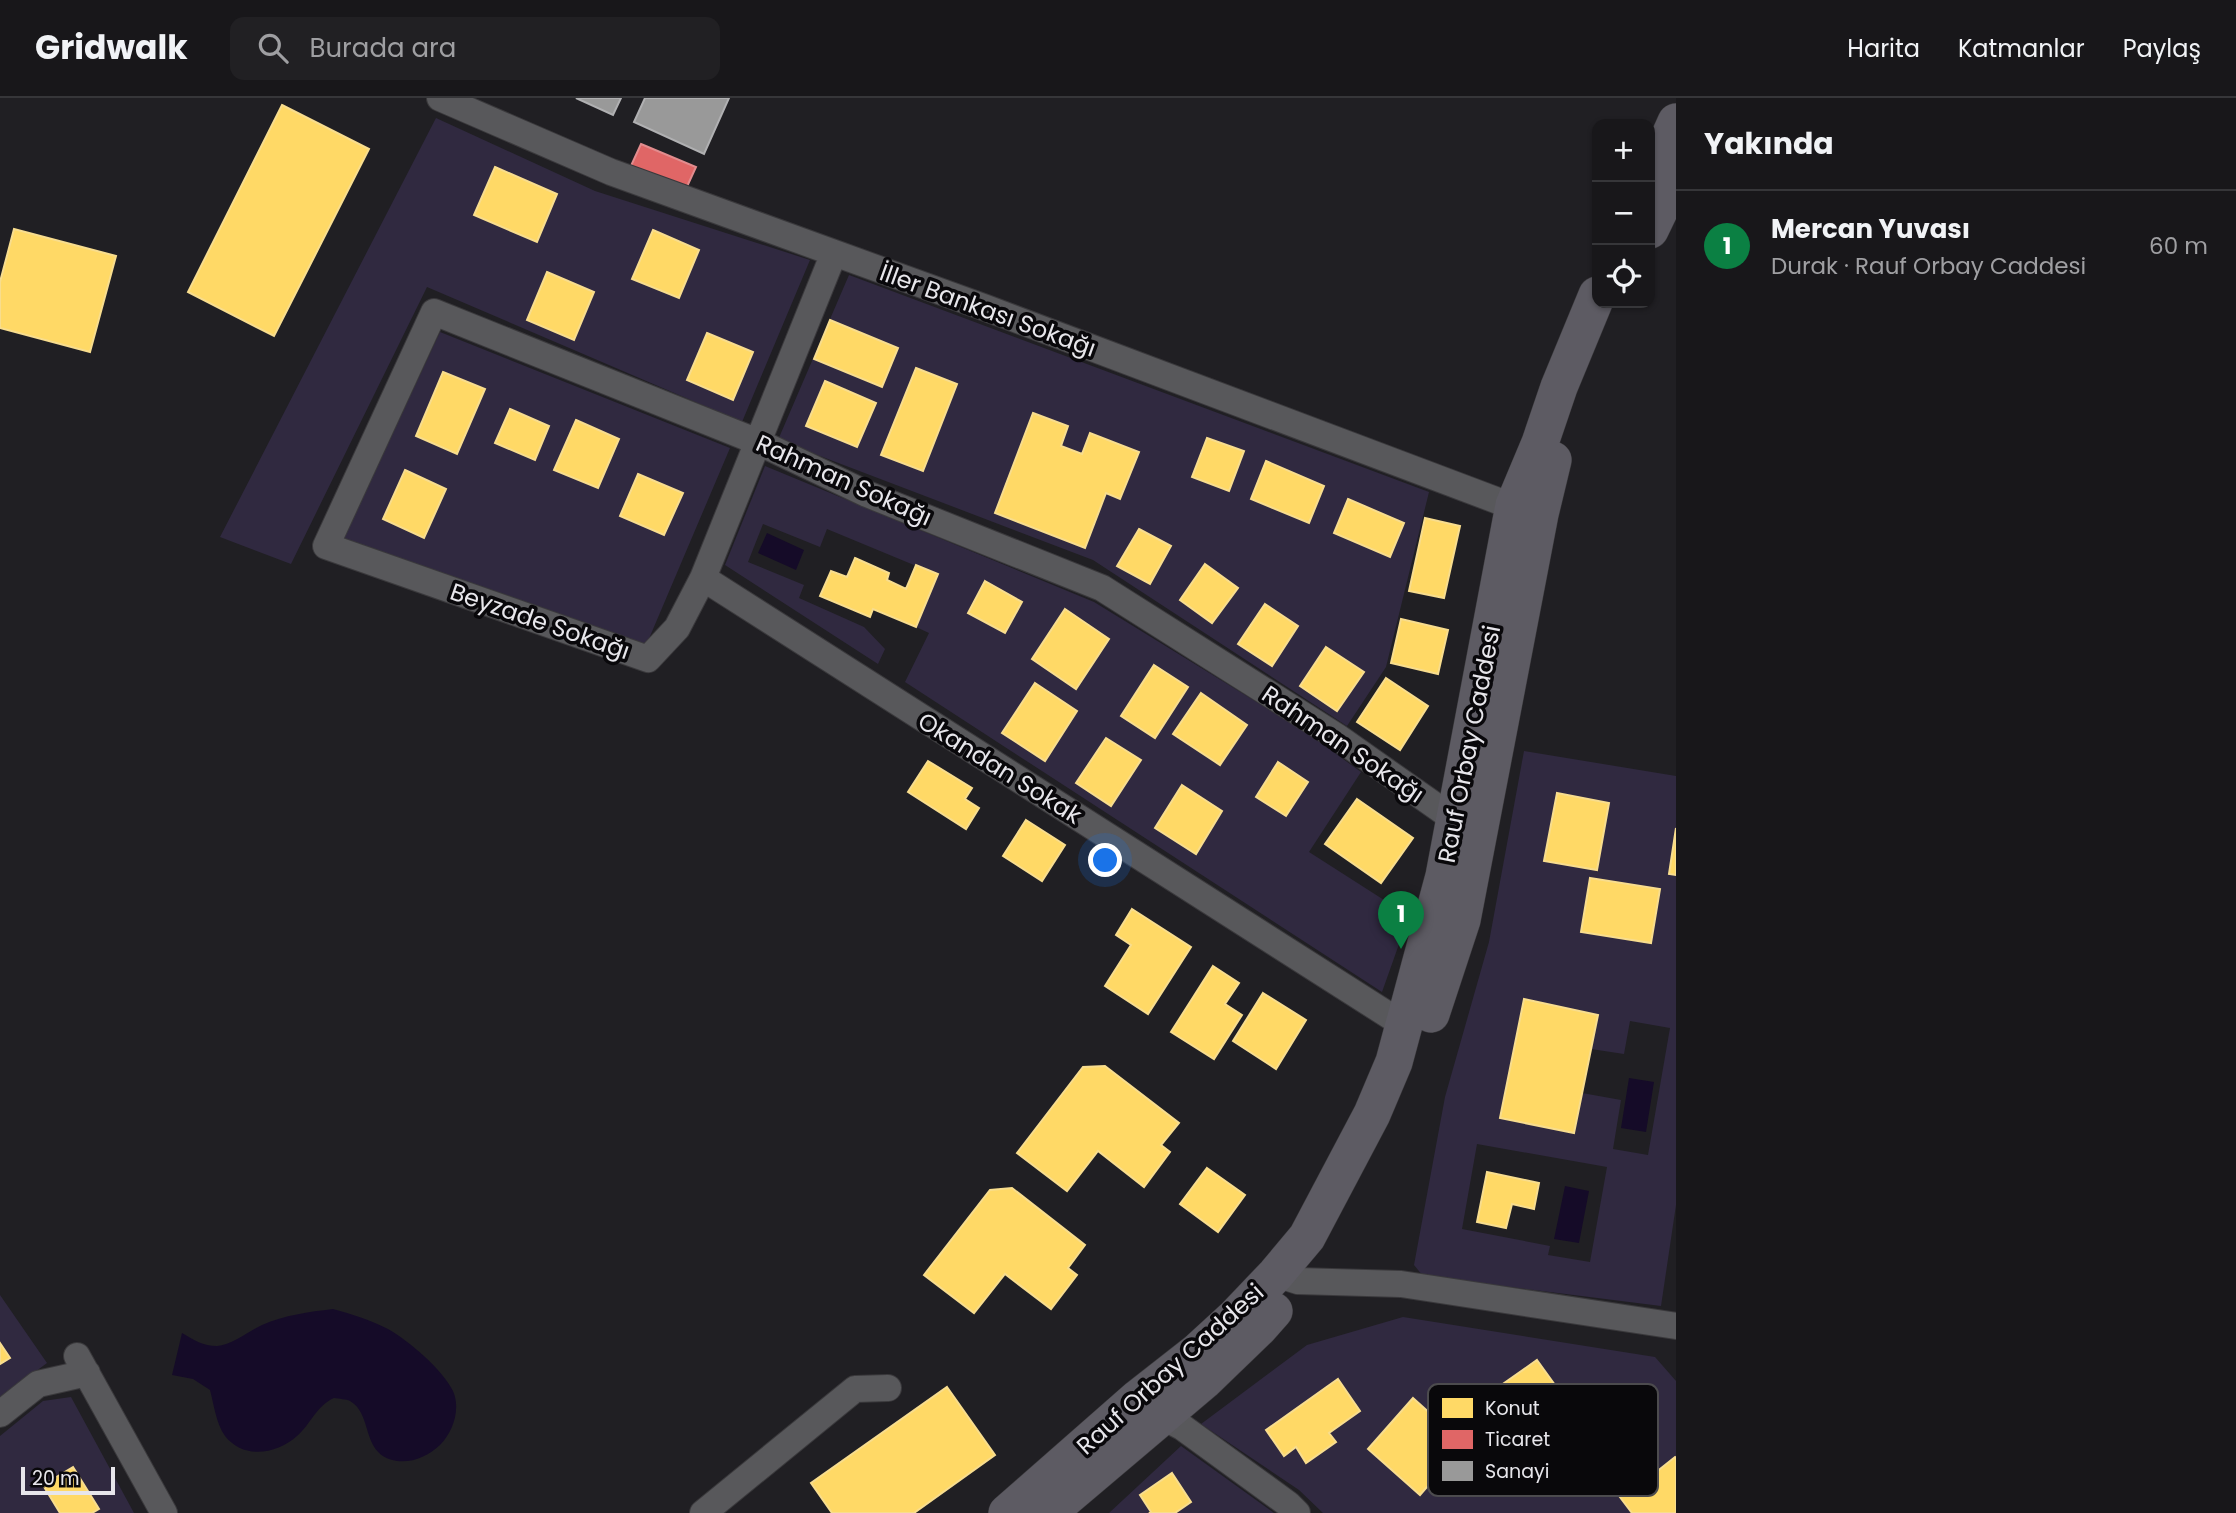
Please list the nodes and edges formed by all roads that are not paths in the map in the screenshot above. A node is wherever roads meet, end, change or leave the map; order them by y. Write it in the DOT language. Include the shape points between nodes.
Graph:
graph roads {
  1 [pos="440,98"];
  2 [pos="1676,122"];
  3 [pos="1655,169"];
  4 [pos="1676,176"];
  5 [pos="1655,220"];
  6 [pos="834,253"];
  7 [pos="1592,307"];
  8 [pos="1613,308"];
  9 [pos="758,442"];
  10 [pos="1527,509"];
  11 [pos="326,546"];
  12 [pos="703,578"];
  13 [pos="1454,820"];
  14 [pos="1404,1025"];
  15 [pos="1287,1278"];
  16 [pos="1676,1324"];
  17 [pos="888,1388"];
  18 [pos="0,1414"];
  19 [pos="1161,1416"];
  20 [pos="164,1513"];
  21 [pos="704,1513"];
  22 [pos="1007,1513"];
  23 [pos="1048,1513"];
  24 [pos="1297,1513"];
  1 -- 6 [label="street, İller Bankası Sokağı" via="611,172"];
  2 -- 3 [label="street"];
  4 -- 5 [label="street"];
  6 -- 9 [label="street, Beyzade Sokağı"];
  6 -- 10 [label="street, İller Bankası Sokağı"];
  7 -- 10 [label="street, Rauf Orbay Caddesi" via="1540,443"];
  8 -- 10 [label="street, Rauf Orbay Caddesi" via="1580,374 1546,481"];
  9 -- 11 [label="street, Rahman Sokağı" via="434,312"];
  9 -- 12 [label="street, Beyzade Sokağı"];
  9 -- 13 [label="street, Rahman Sokağı" via="867,494 1102,588 1336,736"];
  10 -- 13 [label="street, Rauf Orbay Caddesi"];
  10 -- 15 [label="street, Rauf Orbay Caddesi" via="1459,930 1389,1131 1371,1169 1342,1217"];
  11 -- 12 [label="street, Beyzade Sokağı" via="648,659 677,628"];
  12 -- 14 [label="street, Okandan Sokak"];
  13 -- 14 [label="street, Rauf Orbay Caddesi" via="1444,876"];
  14 -- 15 [label="street, Rauf Orbay Caddesi" via="1372,1114"];
  15 -- 16 [label="street" via="1401,1284"];
  15 -- 19 [label="street, Rauf Orbay Caddesi" via="1259,1328"];
  15 -- 22 [label="street, Rauf Orbay Caddesi" via="1138,1398"];
  17 -- 21 [label="street" via="855,1390"];
  18 -- 20 [label="street" via="38,1384 82,1364"];
  19 -- 23 [label="street, Rauf Orbay Caddesi"];
  19 -- 24 [label="street"];
}
